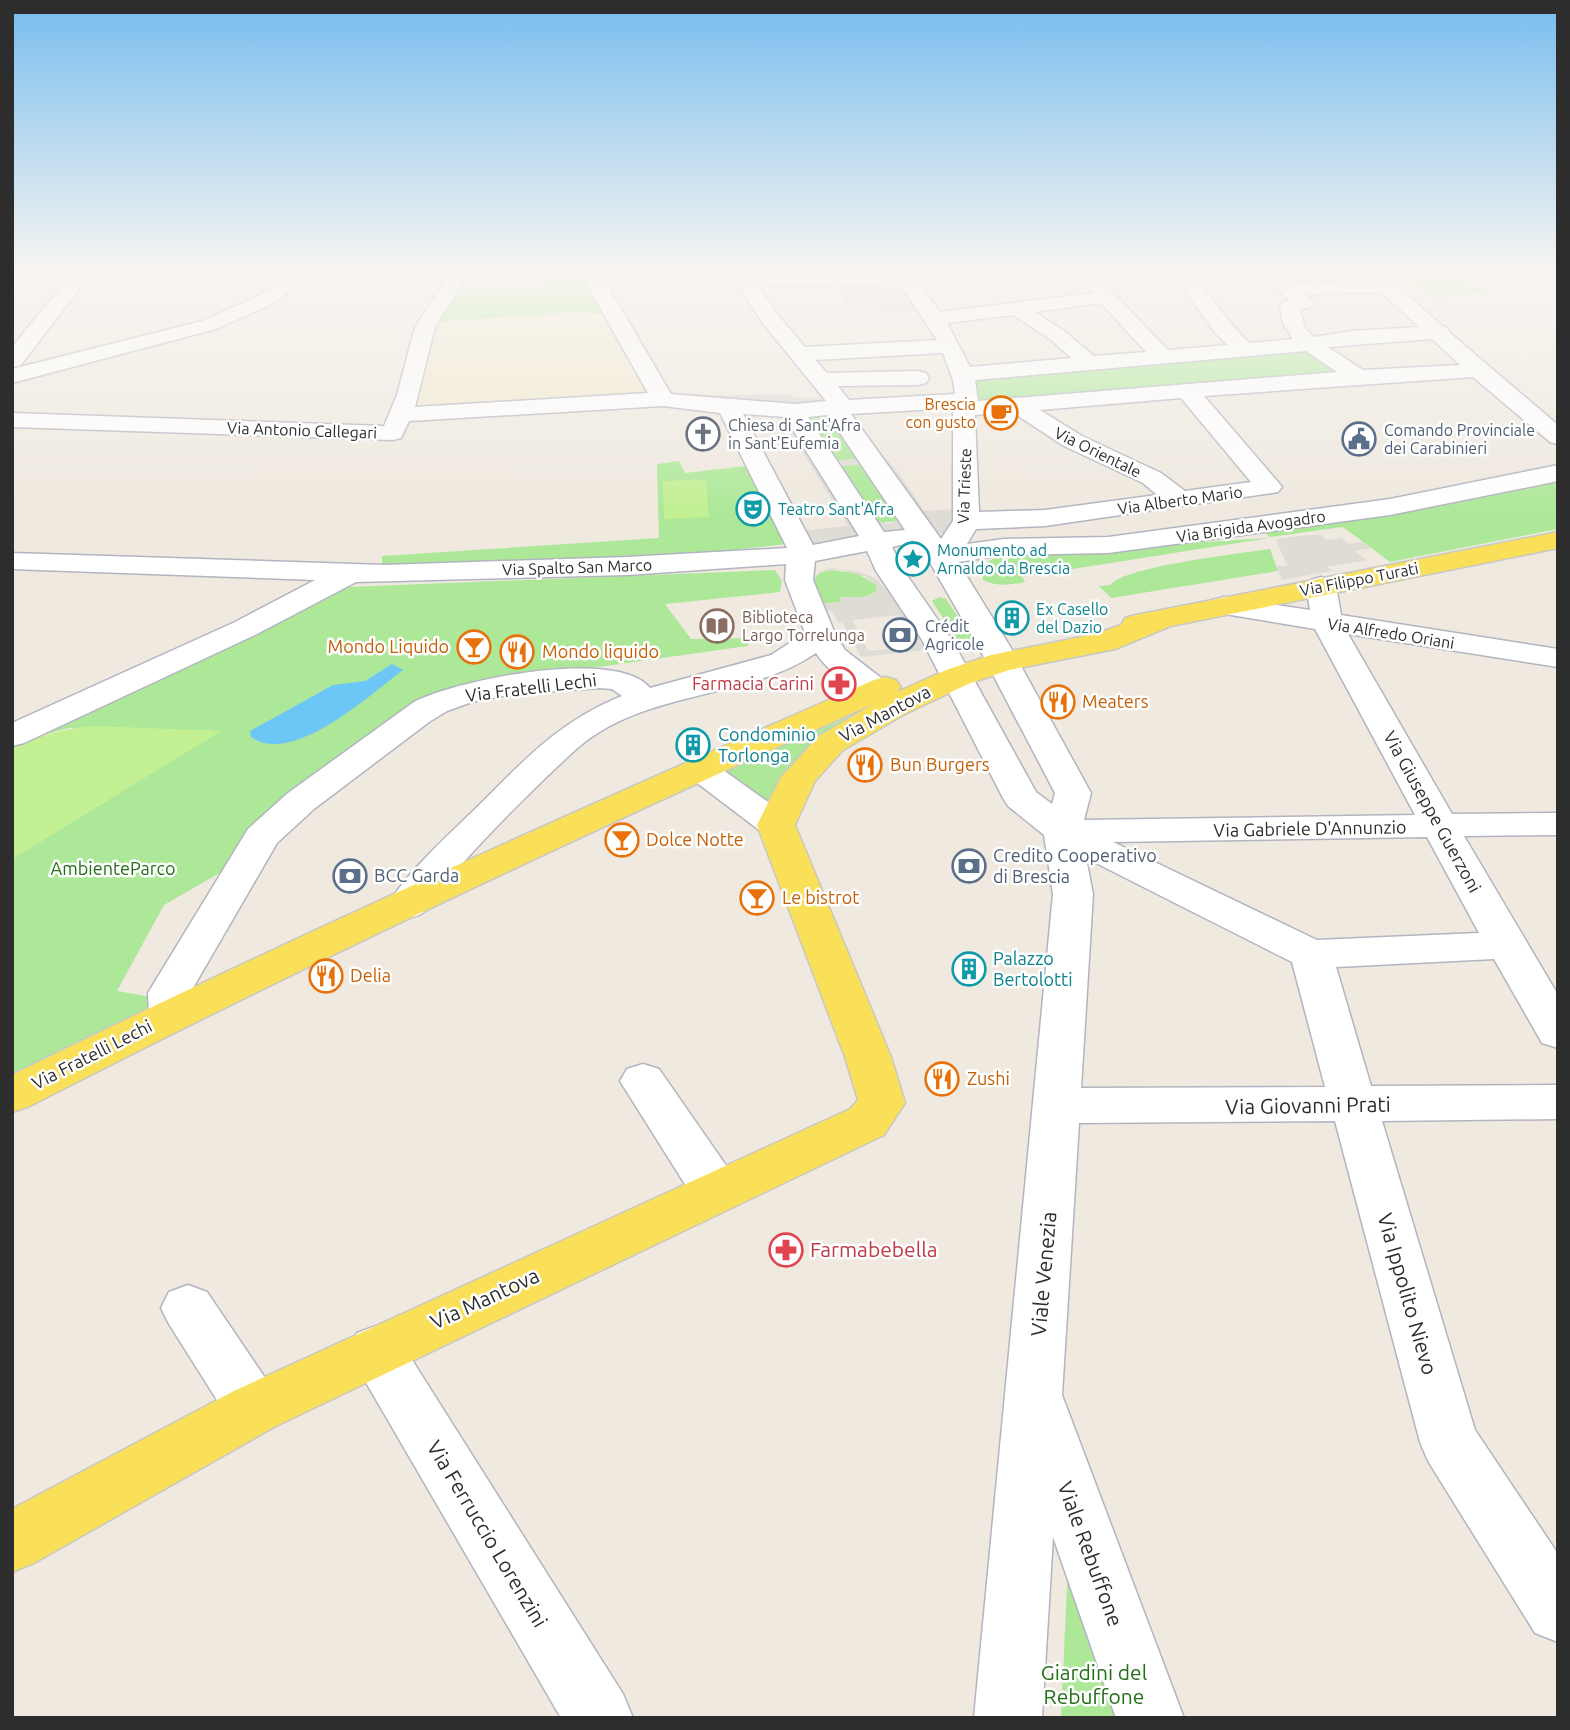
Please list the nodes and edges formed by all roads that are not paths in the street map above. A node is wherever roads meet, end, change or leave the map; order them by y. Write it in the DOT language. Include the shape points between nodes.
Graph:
graph roads {
  1 [pos="110,351"];
  2 [pos="418,351"];
  3 [pos="635,351"];
  4 [pos="797,351"];
  5 [pos="860,351"];
  6 [pos="950,351"];
  7 [pos="1075,351"];
  8 [pos="1157,351"];
  9 [pos="1245,351"];
  10 [pos="1320,351"];
  11 [pos="1367,351"];
  12 [pos="1459,351"];
  13 [pos="800,354"];
  14 [pos="1163,357"];
  15 [pos="1089,363"];
  16 [pos="1479,370"];
  17 [pos="1395,374"];
  18 [pos="12,376"];
  19 [pos="1358,377"];
  20 [pos="822,380"];
  21 [pos="965,391"];
  22 [pos="1187,391"];
  23 [pos="663,399"];
  24 [pos="839,405"];
  25 [pos="1018,406"];
  26 [pos="727,407"];
  27 [pos="794,413"];
  28 [pos="400,415"];
  29 [pos="12,420"];
  30 [pos="1558,437"];
  31 [pos="1558,473"];
  32 [pos="1178,498"];
  33 [pos="966,521"];
  34 [pos="1558,540"];
  35 [pos="876,541"];
  36 [pos="802,555"];
  37 [pos="939,557"];
  38 [pos="12,561"];
  39 [pos="352,573"];
  40 [pos="894,576"];
  41 [pos="1321,586"];
  42 [pos="1224,606"];
  43 [pos="1160,620"];
  44 [pos="1327,624"];
  45 [pos="821,636"];
  46 [pos="1034,654"];
  47 [pos="998,655"];
  48 [pos="1558,658"];
  49 [pos="953,670"];
  50 [pos="877,691"];
  51 [pos="641,700"];
  52 [pos="12,736"];
  53 [pos="700,769"];
  54 [pos="1558,824"];
  55 [pos="776,825"];
  56 [pos="1441,828"];
  57 [pos="1062,831"];
  58 [pos="408,905"];
  59 [pos="1506,945"];
  60 [pos="1311,954"];
  61 [pos="172,1015"];
  62 [pos="1558,1032"];
  63 [pos="643,1082"];
  64 [pos="12,1095"];
  65 [pos="1558,1102"];
  66 [pos="1353,1106"];
  67 [pos="1058,1107"];
  68 [pos="716,1191"];
  69 [pos="188,1308"];
  70 [pos="376,1350"];
  71 [pos="1033,1388"];
  72 [pos="254,1409"];
  73 [pos="12,1542"];
  74 [pos="1558,1610"];
  75 [pos="599,1718"];
  76 [pos="1008,1718"];
  77 [pos="1150,1718"];
  1 -- 18 [label="street"];
  2 -- 28 [label="street"];
  3 -- 23 [label="street"];
  4 -- 13 [label="street, Viale Venezia"];
  5 -- 13 [label="street"];
  6 -- 21 [label="street"];
  7 -- 15 [label="street"];
  8 -- 14 [label="street"];
  9 -- 14 [label="street"];
  10 -- 19 [label="street"];
  11 -- 17 [label="street"];
  12 -- 16 [label="street"];
  13 -- 20 [label="street, Viale Venezia"];
  14 -- 15 [label="street"];
  15 -- 21 [label="street"];
  16 -- 17 [label="street"];
  16 -- 30 [label="street"];
  17 -- 19 [label="street"];
  19 -- 22 [label="street"];
  20 -- 21 [label="street"];
  20 -- 24 [label="street, Viale Venezia"];
  21 -- 24 [label="street, Via Antonio Callegari"];
  21 -- 25 [label="street"];
  21 -- 33 [label="street, Via Trieste"];
  22 -- 25 [label="street"];
  22 -- 32 [label="street, Via Alberto Mario" via="1269,487"];
  23 -- 26 [label="street, Via Antonio Callegari"];
  23 -- 28 [label="street, Via Antonio Callegari"];
  24 -- 27 [label="street, Via Antonio Callegari"];
  24 -- 37 [label="street, Viale Venezia"];
  25 -- 32 [label="street, Via Orientale" via="1073,441 1152,478"];
  26 -- 27 [label="street, Via Antonio Callegari"];
  26 -- 36 [label="street"];
  27 -- 35 [label="street"];
  28 -- 29 [label="street, Via Antonio Callegari" via="393,433"];
  31 -- 37 [label="street, Via Brigida Avogadro" via="1310,518 1108,545 1004,547"];
  32 -- 33 [label="street, Via Alberto Mario" via="1045,518"];
  33 -- 37 [label="street, Via Trieste" via="963,531"];
  34 -- 41 [label="main road, Via Filippo Turati"];
  35 -- 36 [label="street, Via Spalto San Marco"];
  35 -- 37 [label="street, Via Spalto San Marco"];
  35 -- 40 [label="street"];
  36 -- 39 [label="street, Via Spalto San Marco" via="627,566"];
  36 -- 40 [label="street, Via Spalto San Marco"];
  36 -- 45 [label="street" via="799,580"];
  37 -- 40 [label="street, Via Spalto San Marco" via="922,585"];
  37 -- 47 [label="street, Viale Venezia"];
  38 -- 39 [label="street, Via Spalto San Marco"];
  39 -- 52 [label="street, Via Spalto San Marco" via="221,640"];
  40 -- 49 [label="street"];
  41 -- 42 [label="main road, Via Filippo Turati"];
  41 -- 44 [label="street, Via Giuseppe Guerzoni"];
  42 -- 43 [label="main road, Via Filippo Turati"];
  42 -- 44 [label="street, Via Alfredo Oriani"];
  43 -- 46 [label="main road, Via Filippo Turati" via="1104,642"];
  43 -- 47 [label="main road, Via Filippo Turati"];
  44 -- 48 [label="street, Via Alfredo Oriani"];
  44 -- 56 [label="street, Via Giuseppe Guerzoni"];
  45 -- 50 [label="street" via="833,656"];
  45 -- 51 [label="street" via="782,662"];
  46 -- 47 [label="main road, Via Mantova"];
  47 -- 49 [label="main road, Via Mantova"];
  47 -- 57 [label="street, Viale Venezia" via="1073,793"];
  49 -- 50 [label="main road, Via Fratelli Lechi"];
  49 -- 55 [label="main road, Via Mantova" via="831,743 799,777"];
  49 -- 57 [label="street" via="1021,798"];
  50 -- 53 [label="main road, Via Fratelli Lechi"];
  51 -- 58 [label="street, Via Fratelli Lechi" via="607,714 562,743 440,865"];
  51 -- 61 [label="street, Via Fratelli Lechi" via="628,682 565,680 479,691 444,701 411,721 280,817 261,837 169,993"];
  53 -- 55 [label="street"];
  53 -- 58 [label="main road, Via Fratelli Lechi"];
  54 -- 56 [label="street, Via Gabriele D'Annunzio"];
  55 -- 68 [label="main road, Via Mantova" via="869,1057 882,1103 867,1122 837,1138"];
  56 -- 57 [label="street, Via Gabriele D'Annunzio"];
  56 -- 59 [label="street, Via Giuseppe Guerzoni"];
  57 -- 60 [label="street"];
  57 -- 67 [label="street, Viale Venezia" via="1073,894"];
  58 -- 61 [label="main road, Via Fratelli Lechi"];
  59 -- 60 [label="street"];
  59 -- 62 [label="street, Via Giuseppe Guerzoni"];
  60 -- 66 [label="street, Via Ippolito Nievo"];
  61 -- 64 [label="main road, Via Fratelli Lechi"];
  63 -- 68 [label="street"];
  65 -- 66 [label="street, Via Giovanni Prati"];
  66 -- 67 [label="street, Via Giovanni Prati"];
  66 -- 74 [label="street, Via Ippolito Nievo" via="1449,1442"];
  67 -- 71 [label="street, Viale Venezia"];
  68 -- 70 [label="main road, Via Mantova"];
  69 -- 72 [label="street"];
  70 -- 72 [label="main road, Via Mantova"];
  70 -- 75 [label="street, Via Ferruccio Lorenzini"];
  71 -- 76 [label="street, Viale Venezia"];
  71 -- 77 [label="street, Viale Rebuffone"];
  72 -- 73 [label="main road, Via Mantova"];
}
